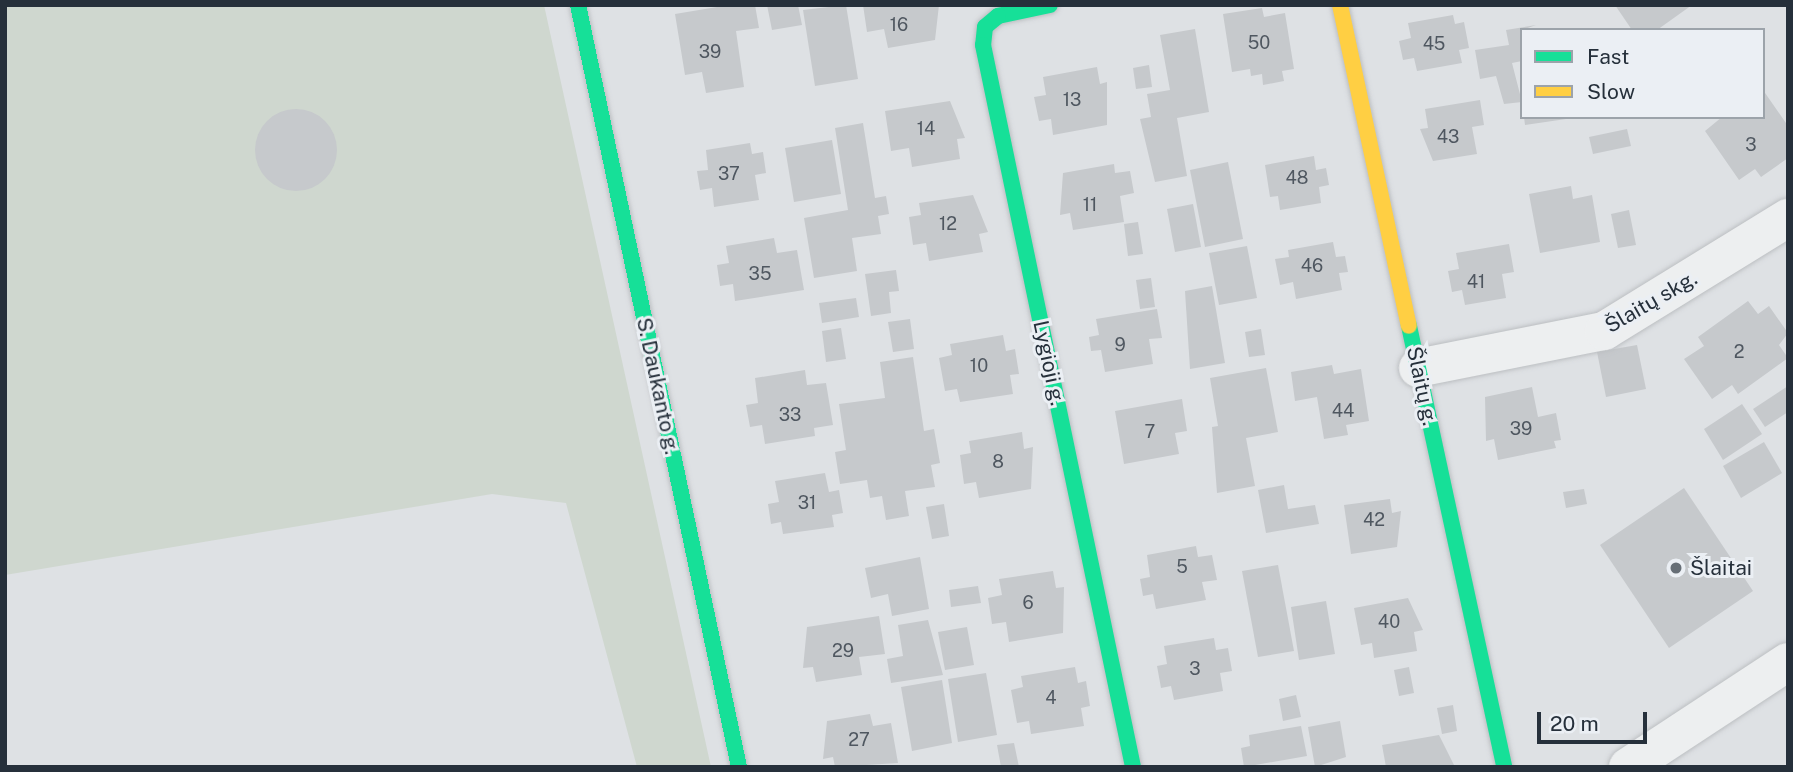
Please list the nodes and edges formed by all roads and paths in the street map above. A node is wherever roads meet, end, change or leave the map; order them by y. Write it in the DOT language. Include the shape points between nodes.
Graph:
graph roads {
  1 [pos="578,5"];
  2 [pos="1050,5"];
  3 [pos="1340,5"];
  4 [pos="1788,218"];
  5 [pos="1418,369"];
  6 [pos="1788,662"];
  7 [pos="739,767"];
  8 [pos="1133,767"];
  9 [pos="1504,767"];
  10 [pos="1628,767"];
  1 -- 7 [label="street, S. Daukanto g."];
  2 -- 8 [label="street, Lygioji g." via="998,16 985,27 983,45"];
  3 -- 5 [label="street, Šlaitų g."];
  4 -- 5 [label="street, Šlaitų skg." via="1604,331"];
  5 -- 9 [label="street, Šlaitų g."];
  6 -- 10 [label="street"];
}
